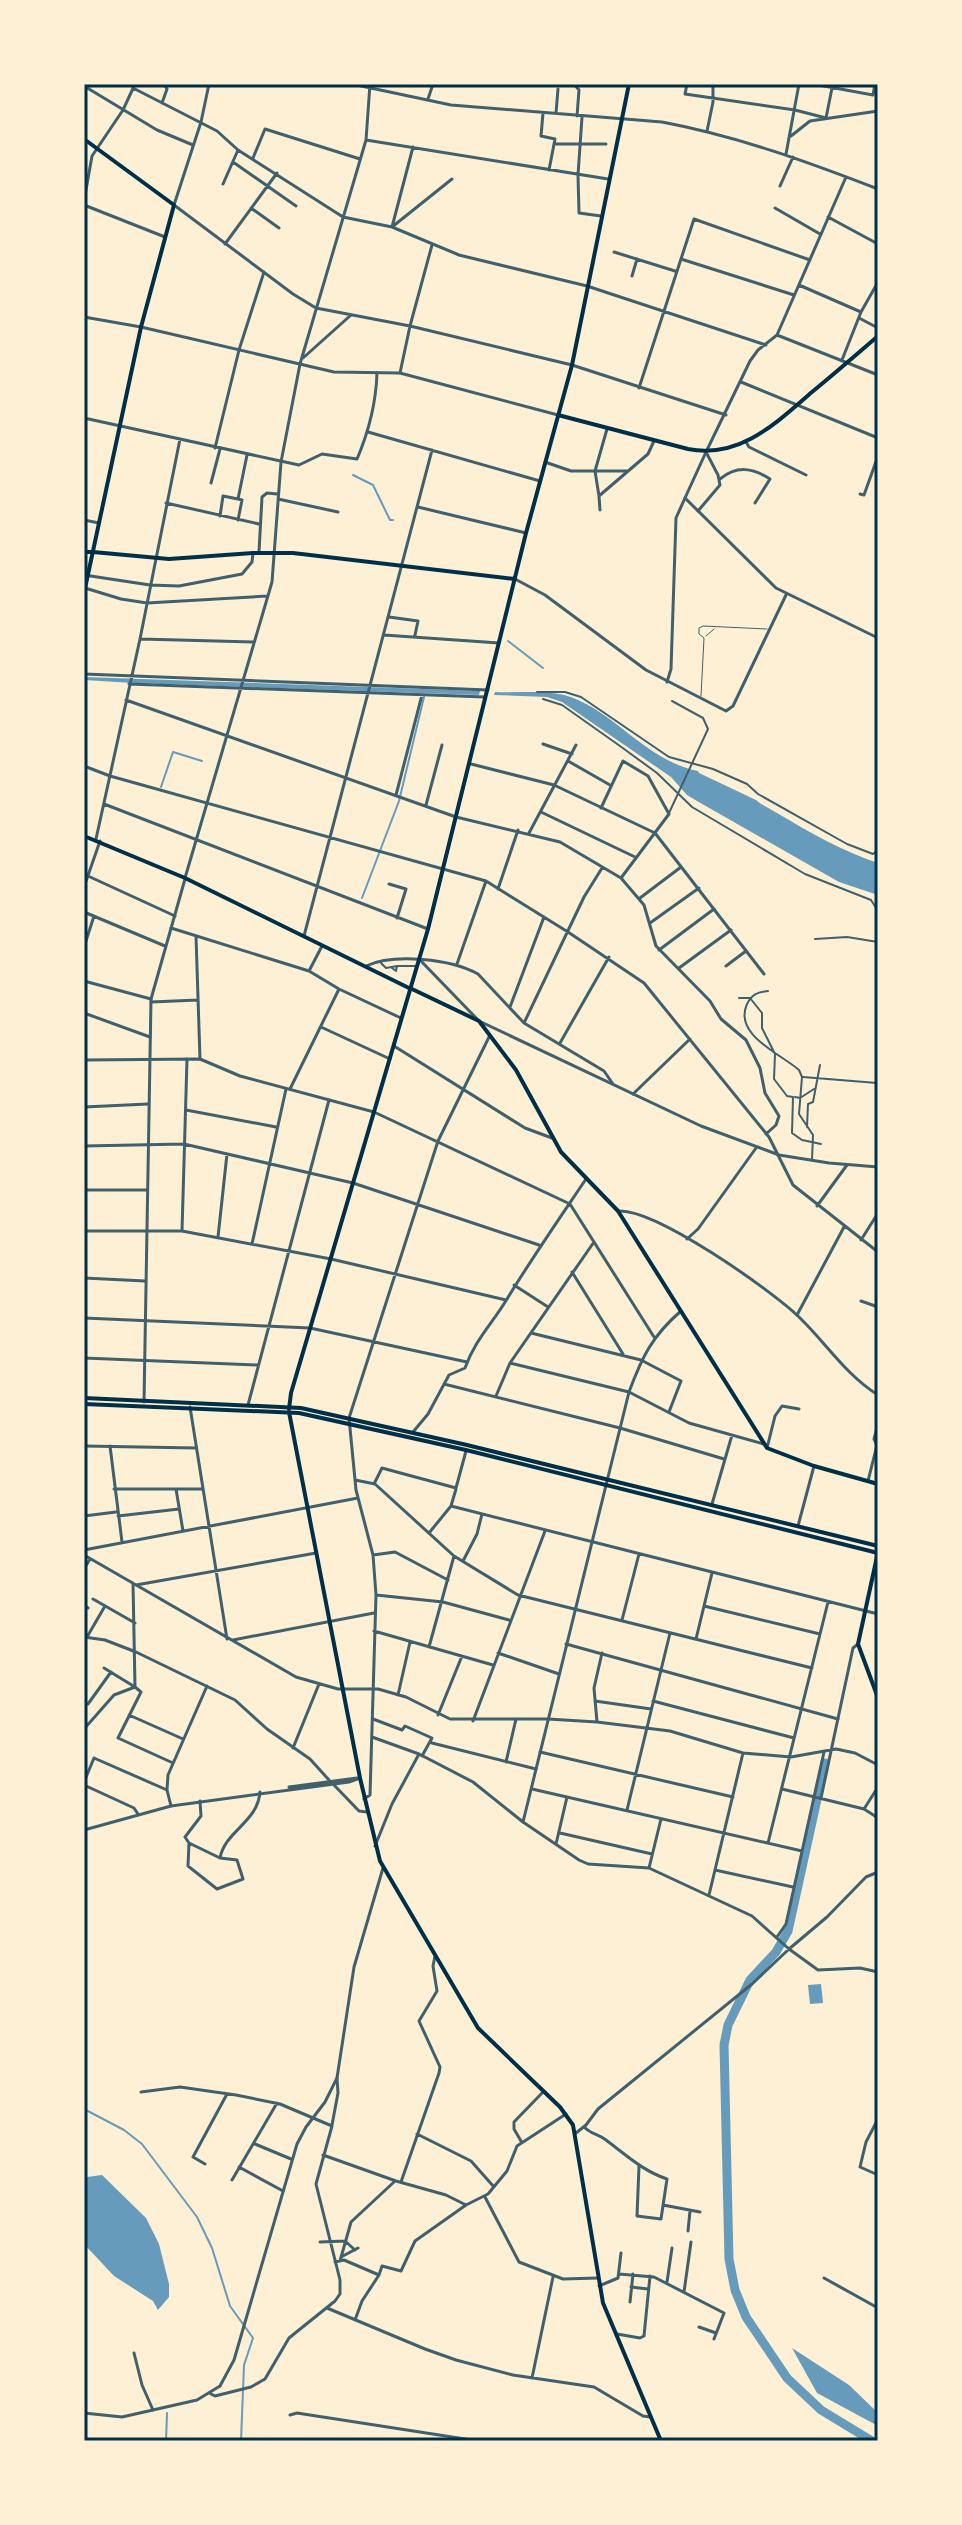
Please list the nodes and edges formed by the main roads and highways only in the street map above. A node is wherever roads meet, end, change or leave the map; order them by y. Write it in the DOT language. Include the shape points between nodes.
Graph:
graph roads {
  1 [pos="629,84"];
  2 [pos="84,139"];
  3 [pos="878,336"];
  4 [pos="558,415"];
  5 [pos="84,552"];
  6 [pos="93,552"];
  7 [pos="86,575"];
  8 [pos="515,579"];
  9 [pos="84,591"];
  10 [pos="84,836"];
  11 [pos="412,989"];
  12 [pos="84,1401"];
  13 [pos="190,1405"];
  14 [pos="289,1409"];
  15 [pos="349,1421"];
  16 [pos="606,1482"];
  17 [pos="878,1484"];
  18 [pos="878,1546"];
  19 [pos="878,1553"];
  20 [pos="878,1698"];
  21 [pos="661,2441"];
  1 -- 4 [label="main road"];
  2 -- 6 [label="main road" via="174,205 141,327"];
  3 -- 4 [label="main road" via="763,434 706,452"];
  4 -- 8 [label="main road"];
  5 -- 6 [label="main road"];
  6 -- 7 [label="main road"];
  6 -- 8 [label="main road" via="155,559 275,552"];
  7 -- 9 [label="main road"];
  8 -- 11 [label="main road"];
  10 -- 11 [label="main road" via="185,878"];
  11 -- 14 [label="main road"];
  11 -- 17 [label="main road" via="479,1021 490,1035 520,1077 552,1138 618,1211 766,1446"];
  12 -- 13 [label="main road"];
  13 -- 14 [label="main road"];
  13 -- 14 [label="main road"];
  14 -- 15 [label="main road"];
  14 -- 21 [label="main road" via="375,1846 478,2028 566,2114 576,2133 599,2286"];
  15 -- 16 [label="main road"];
  15 -- 16 [label="main road" via="413,1432"];
  16 -- 18 [label="main road"];
  16 -- 19 [label="main road"];
  19 -- 20 [label="main road" via="858,1644"];
}
